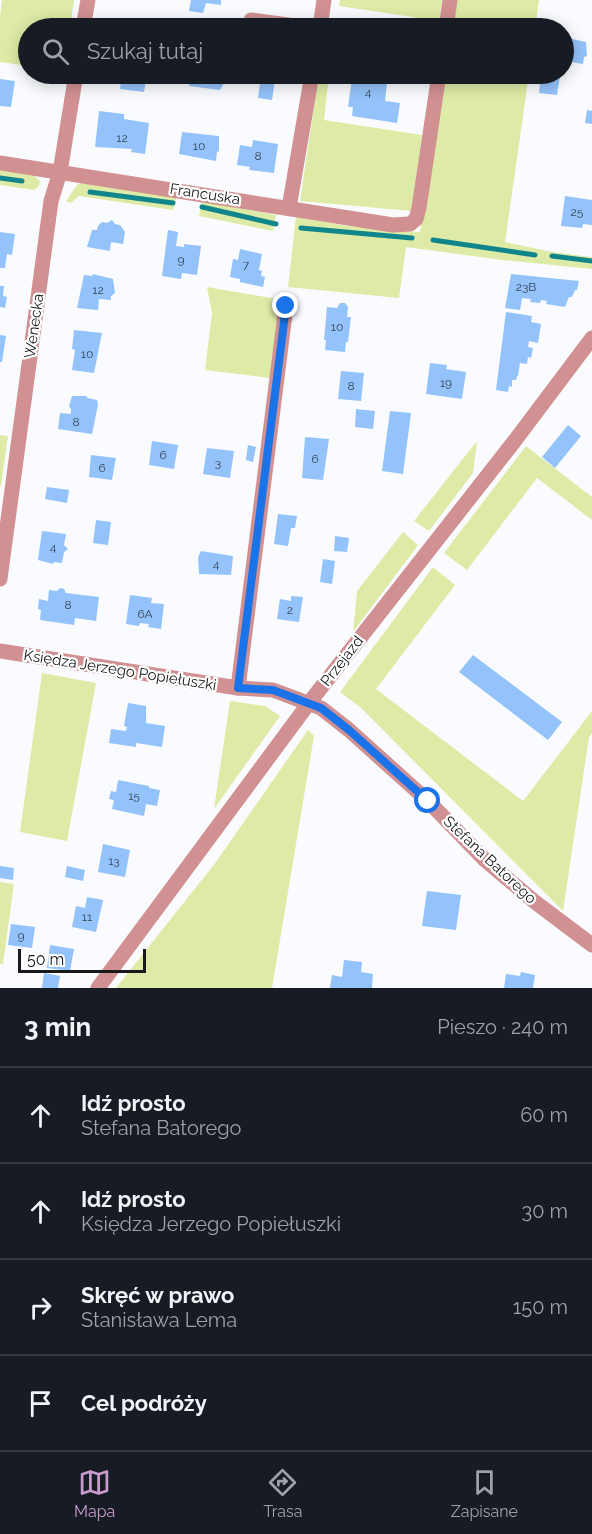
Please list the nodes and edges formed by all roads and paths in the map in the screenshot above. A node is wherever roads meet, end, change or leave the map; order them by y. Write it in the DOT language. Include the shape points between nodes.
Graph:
graph roads {
  1 [pos="88,0"];
  2 [pos="324,0"];
  3 [pos="450,0"];
  4 [pos="85,18"];
  5 [pos="321,18"];
  6 [pos="447,18"];
  7 [pos="74,84"];
  8 [pos="310,84"];
  9 [pos="438,84"];
  10 [pos="0,163"];
  11 [pos="60,172"];
  12 [pos="289,208"];
  13 [pos="286,306"];
  14 [pos="592,338"];
  15 [pos="0,579"];
  16 [pos="0,651"];
  17 [pos="238,688"];
  18 [pos="309,703"];
  19 [pos="592,945"];
  20 [pos="98,988"];
  1 -- 4 [label="street"];
  2 -- 5 [label="street"];
  3 -- 6 [label="street"];
  7 -- 11 [label="street, Wenecka"];
  8 -- 12 [label="street"];
  9 -- 12 [label="street, Francuska" via="419,208 410,225"];
  10 -- 11 [label="street, Francuska"];
  11 -- 12 [label="street, Francuska"];
  11 -- 15 [label="street, Wenecka" via="51,201"];
  13 -- 17 [label="street"];
  14 -- 18 [label="street, Przejazd"];
  16 -- 17 [label="street, Księdza Jerzego Popiełuszki"];
  17 -- 18 [label="street, Księdza Jerzego Popiełuszki" via="273,690"];
  18 -- 19 [label="street, Stefana Batorego" via="349,730 428,801 485,860"];
  18 -- 20 [label="street, Przejazd"];
}
